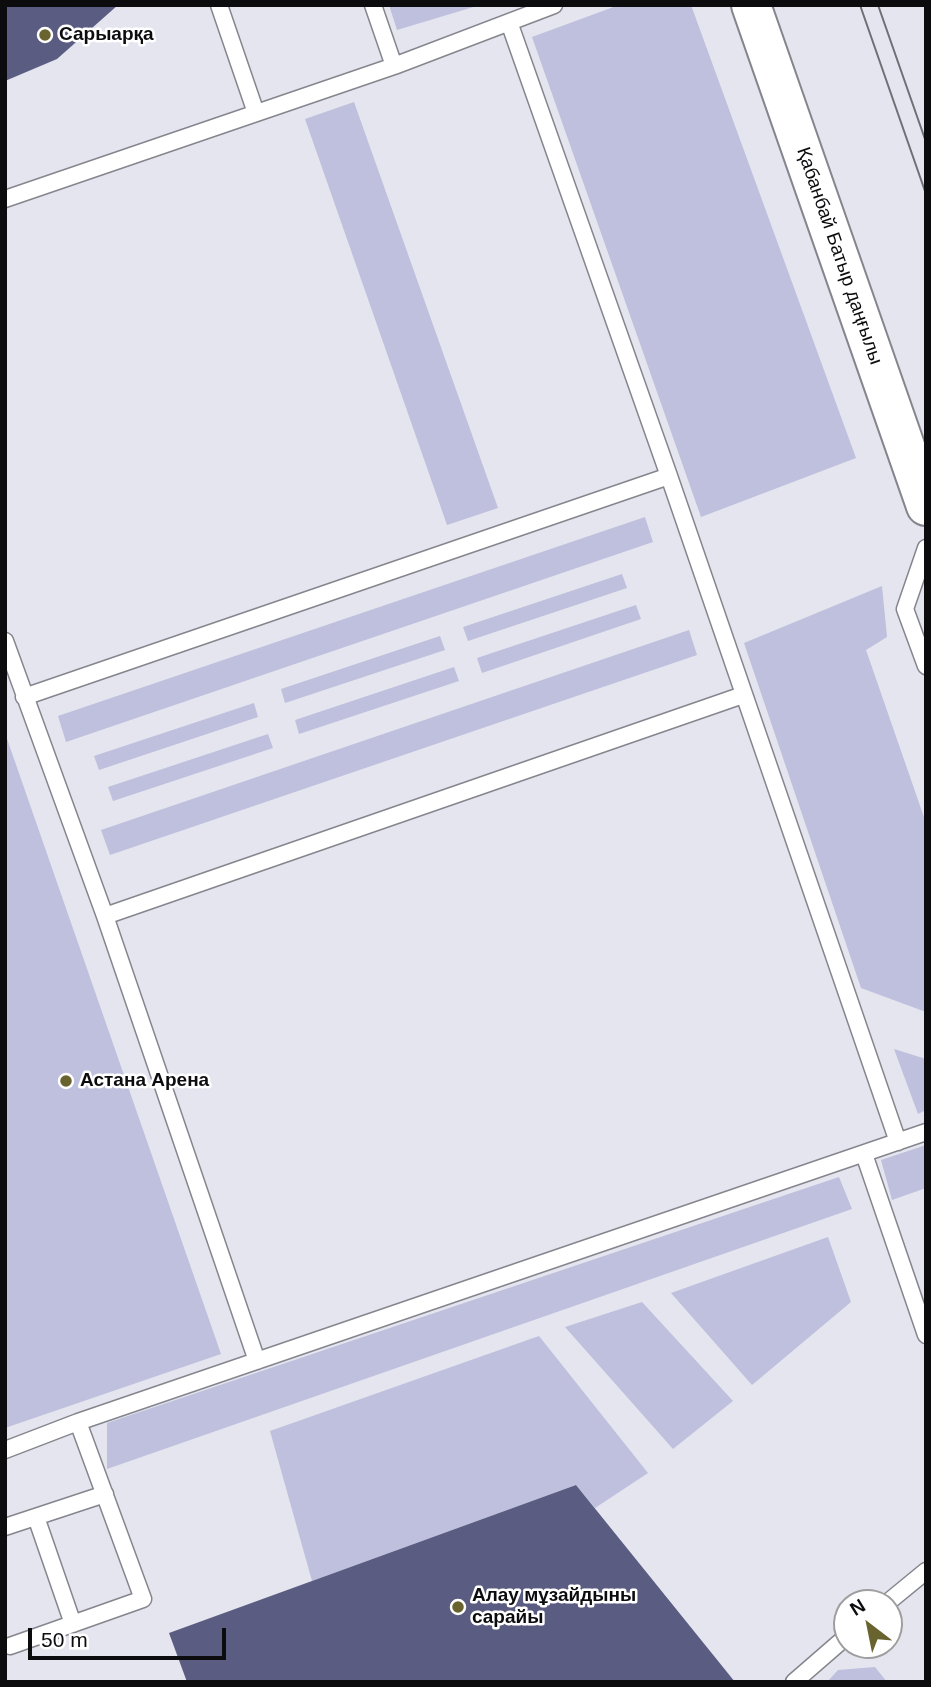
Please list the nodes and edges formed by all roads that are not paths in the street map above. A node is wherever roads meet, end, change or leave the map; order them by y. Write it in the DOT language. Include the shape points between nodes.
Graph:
graph roads {
  1 [pos="219,5"];
  2 [pos="373,5"];
  3 [pos="554,5"];
  4 [pos="751,5"];
  5 [pos="509,22"];
  6 [pos="394,65"];
  7 [pos="256,113"];
  8 [pos="5,199"];
  9 [pos="669,476"];
  10 [pos="926,506"];
  11 [pos="926,548"];
  12 [pos="5,641"];
  13 [pos="926,666"];
  14 [pos="743,695"];
  15 [pos="24,697"];
  16 [pos="105,916"];
  17 [pos="926,1132"];
  18 [pos="898,1142"];
  19 [pos="864,1154"];
  20 [pos="926,1335"];
  21 [pos="257,1361"];
  22 [pos="78,1422"];
  23 [pos="5,1450"];
  24 [pos="105,1494"];
  25 [pos="36,1517"];
  26 [pos="5,1527"];
  27 [pos="926,1571"];
  28 [pos="903,1590"];
  29 [pos="73,1624"];
  30 [pos="7,1641"];
  31 [pos="833,1648"];
  32 [pos="794,1682"];
  1 -- 7 [label="lane"];
  2 -- 6 [label="lane"];
  3 -- 5 [label="lane"];
  4 -- 10 [label="main road, Қабанбай Батыр даңғылы"];
  5 -- 6 [label="lane"];
  5 -- 9 [label="lane"];
  6 -- 7 [label="lane"];
  7 -- 8 [label="lane"];
  9 -- 14 [label="lane"];
  9 -- 15 [label="lane"];
  11 -- 13 [label="lane" via="905,610"];
  12 -- 15 [label="lane"];
  14 -- 16 [label="lane"];
  14 -- 18 [label="lane"];
  15 -- 16 [label="lane"];
  16 -- 21 [label="lane"];
  17 -- 18 [label="lane"];
  18 -- 19 [label="lane"];
  19 -- 20 [label="lane"];
  19 -- 21 [label="lane"];
  21 -- 22 [label="lane"];
  22 -- 23 [label="lane"];
  22 -- 24 [label="lane"];
  24 -- 25 [label="lane"];
  24 -- 29 [label="lane" via="143,1599"];
  25 -- 26 [label="lane"];
  25 -- 29 [label="lane"];
  27 -- 28 [label="lane"];
  29 -- 30 [label="lane"];
  31 -- 32 [label="lane"];
}
